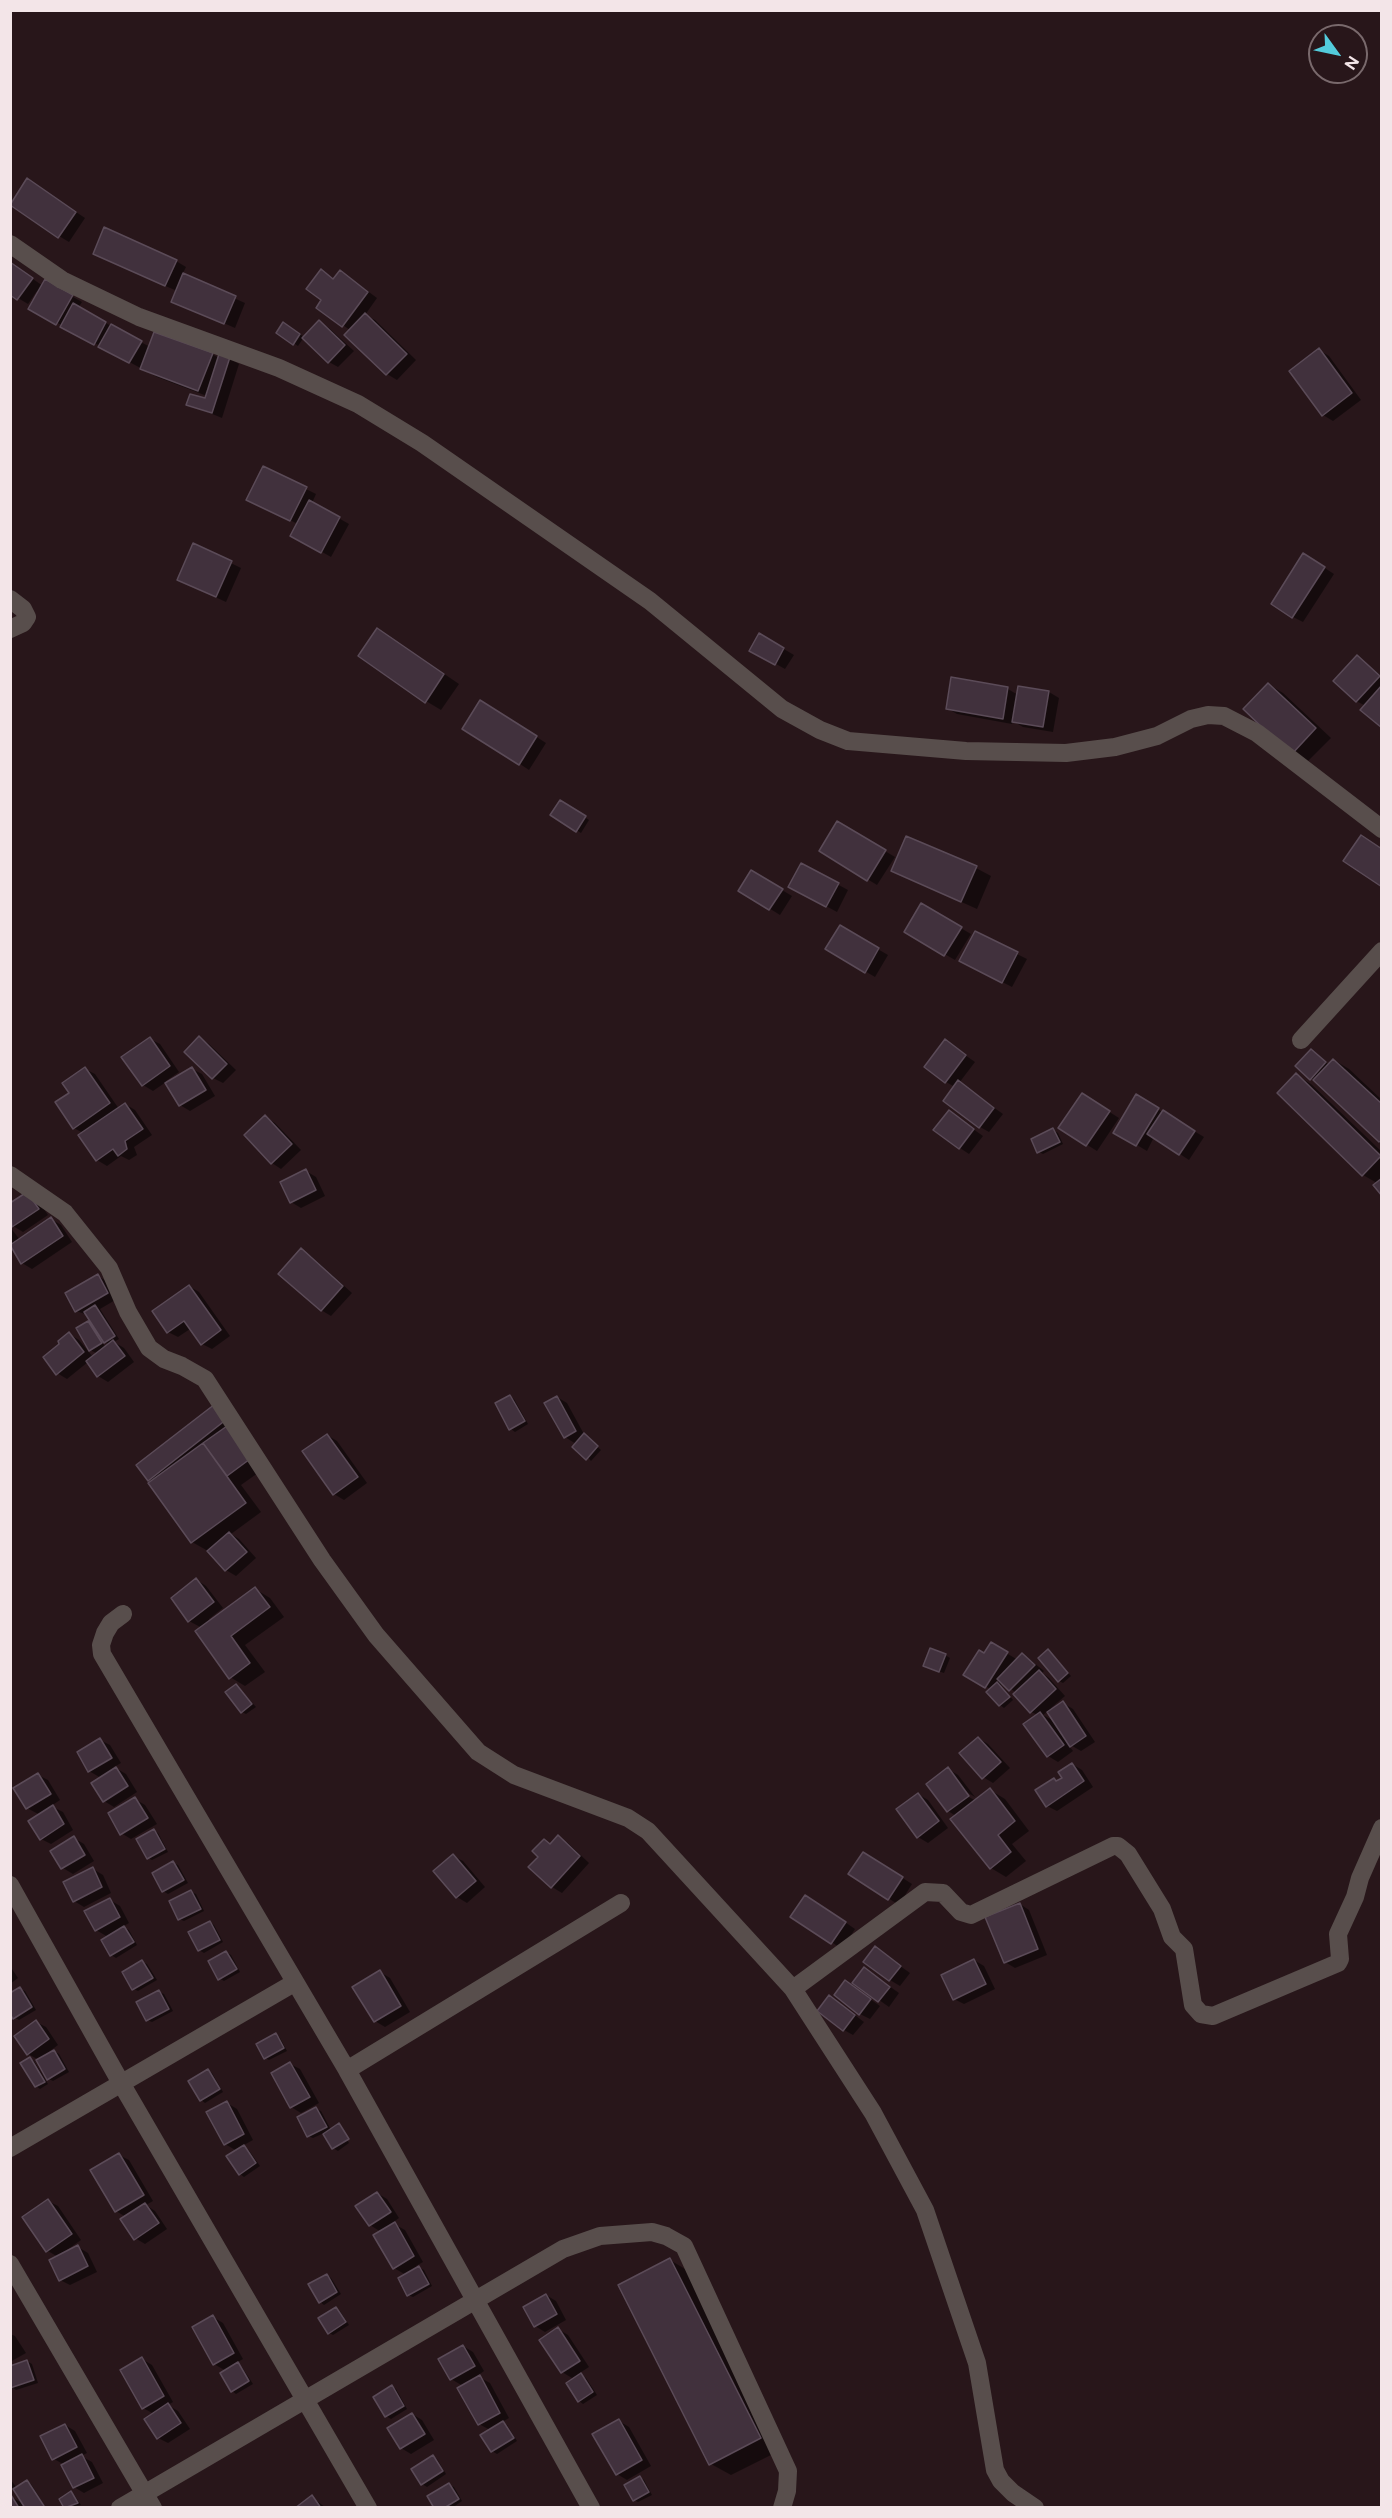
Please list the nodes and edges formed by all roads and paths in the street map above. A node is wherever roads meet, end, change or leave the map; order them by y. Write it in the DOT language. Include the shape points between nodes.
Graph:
graph roads {
  1 [pos="10,244"];
  2 [pos="10,599"];
  3 [pos="10,628"];
  4 [pos="1381,827"];
  5 [pos="1382,951"];
  6 [pos="1301,1040"];
  7 [pos="10,1175"];
  8 [pos="123,1614"];
  9 [pos="1382,1828"];
  10 [pos="10,1885"];
  11 [pos="621,1903"];
  12 [pos="294,1983"];
  13 [pos="793,1989"];
  14 [pos="347,2070"];
  15 [pos="122,2083"];
  16 [pos="10,2148"];
  17 [pos="10,2264"];
  18 [pos="474,2300"];
  19 [pos="305,2399"];
  20 [pos="149,2500"];
  21 [pos="120,2508"];
  22 [pos="368,2508"];
  23 [pos="591,2508"];
  24 [pos="782,2508"];
  25 [pos="1035,2508"];
  1 -- 4 [label="street" via="62,280 139,317 279,368 358,404 422,443 650,601 782,709 820,730 848,741 966,751 1066,753 1115,747 1157,736 1191,719 1224,716 1257,733"];
  2 -- 3 [label="street" via="27,617 25,622"];
  5 -- 6 [label="street"];
  7 -- 13 [label="street" via="65,1213 109,1268 149,1348 205,1379 322,1560 376,1635 478,1752 514,1775 618,1814 648,1831"];
  8 -- 12 [label="street" via="105,1633 102,1654"];
  9 -- 13 [label="street" via="1338,1934 1338,1963 1213,2016 1202,2014 1193,2006 1184,1949 1172,1936 1162,1909 1128,1854 1118,1846 971,1915 961,1912 943,1893 925,1892"];
  10 -- 15 [label="street"];
  11 -- 14 [label="street"];
  12 -- 14 [label="street"];
  12 -- 15 [label="street"];
  13 -- 25 [label="street" via="873,2113 925,2210 977,2363 995,2470 1013,2493"];
  14 -- 18 [label="street"];
  15 -- 16 [label="street"];
  15 -- 19 [label="street"];
  17 -- 20 [label="street"];
  18 -- 19 [label="street"];
  18 -- 23 [label="street"];
  18 -- 24 [label="street" via="563,2249 600,2236 652,2232 684,2246 788,2471"];
  19 -- 20 [label="street"];
  19 -- 22 [label="street"];
  20 -- 21 [label="street"];
}
